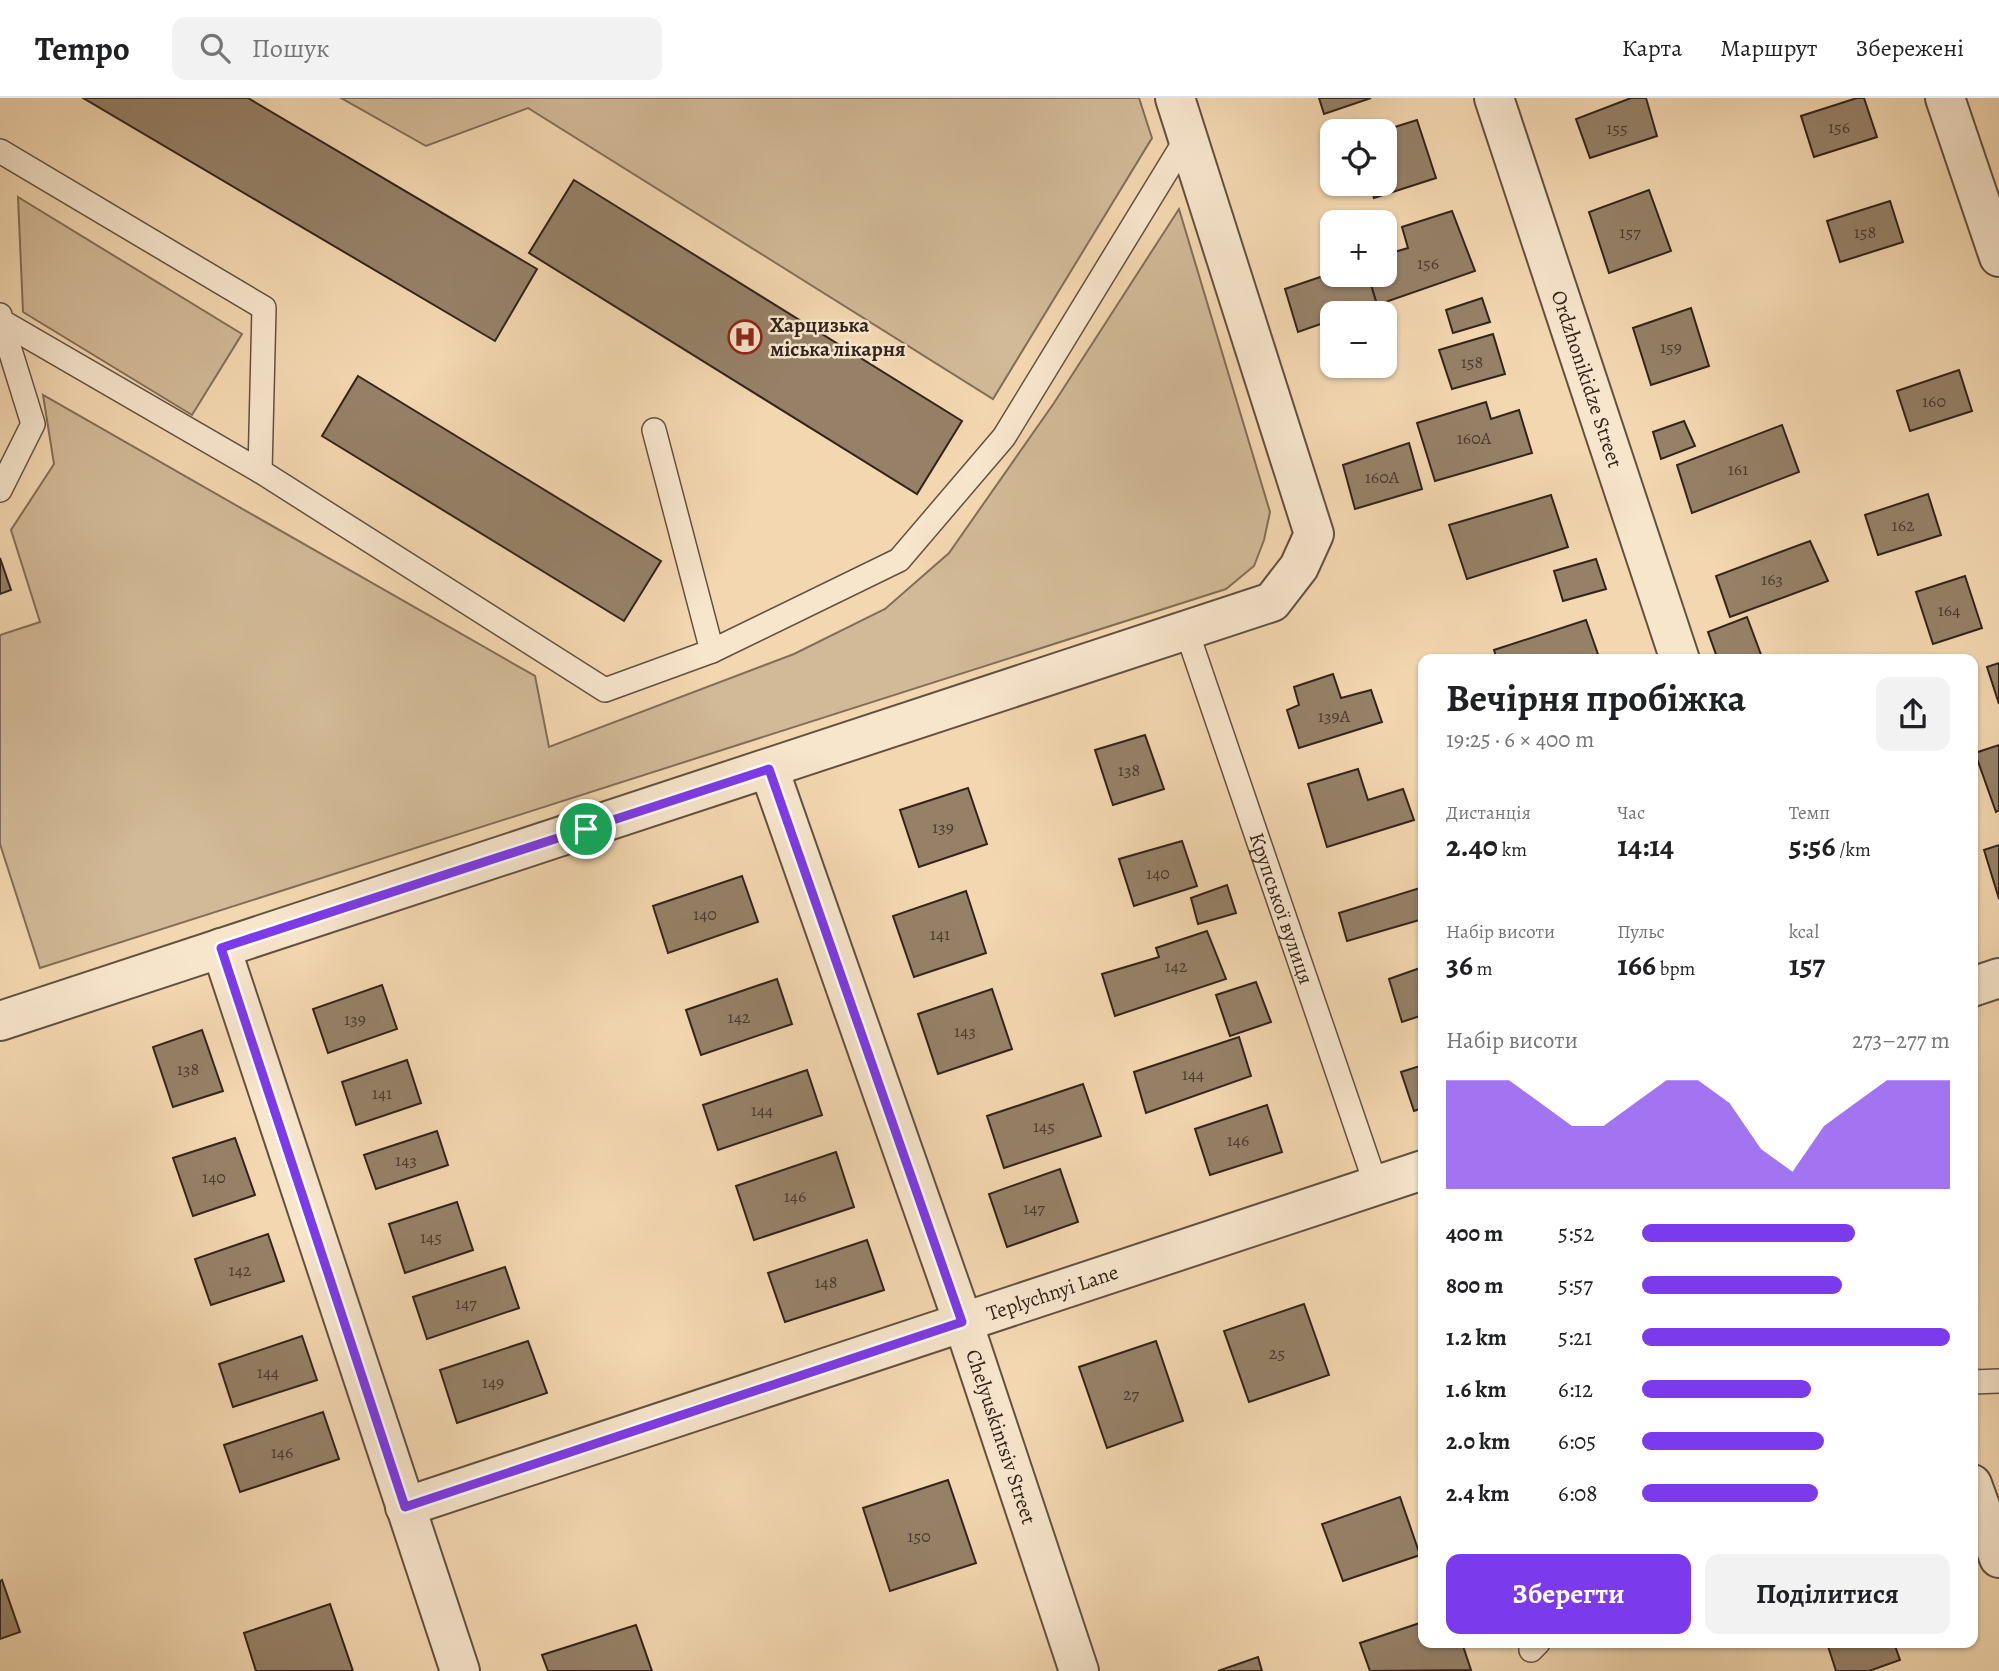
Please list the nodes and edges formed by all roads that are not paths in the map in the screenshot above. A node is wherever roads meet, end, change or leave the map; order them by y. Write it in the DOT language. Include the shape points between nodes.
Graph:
graph roads {
  1 [pos="1175,98"];
  2 [pos="1494,98"];
  3 [pos="1945,98"];
  4 [pos="1188,136"];
  5 [pos="0,151"];
  6 [pos="1999,257"];
  7 [pos="1,318"];
  8 [pos="654,430"];
  9 [pos="260,471"];
  10 [pos="0,490"];
  11 [pos="1187,632"];
  12 [pos="712,651"];
  13 [pos="1678,654"];
  14 [pos="769,769"];
  15 [pos="221,948"];
  16 [pos="1999,978"];
  17 [pos="1978,985"];
  18 [pos="0,1021"];
  19 [pos="1418,1172"];
  20 [pos="1376,1185"];
  21 [pos="962,1322"];
  22 [pos="1999,1381"];
  23 [pos="1978,1382"];
  24 [pos="1978,1500"];
  25 [pos="405,1507"];
  26 [pos="1999,1558"];
  27 [pos="460,1671"];
  28 [pos="1079,1671"];
  1 -- 4 [label="street"];
  2 -- 13 [label="street, Ordzhonikidze Street"];
  3 -- 6 [label="street"];
  4 -- 11 [label="street" via="1314,534 1299,568 1272,602"];
  4 -- 12 [label="lane" via="1004,437 899,560"];
  5 -- 9 [label="lane" via="264,309"];
  7 -- 9 [label="lane"];
  7 -- 10 [label="lane" via="33,424"];
  8 -- 12 [label="lane"];
  9 -- 12 [label="lane" via="604,690"];
  11 -- 14 [label="street"];
  11 -- 20 [label="lane, Крупської вулиця"];
  14 -- 15 [label="street"];
  14 -- 21 [label="street, Chelyuskintsiv Street"];
  15 -- 18 [label="street"];
  15 -- 25 [label="street"];
  16 -- 17 [label="street"];
  19 -- 20 [label="street, Teplychnyi Lane"];
  20 -- 21 [label="street, Teplychnyi Lane"];
  21 -- 25 [label="street, Teplychnyi Lane"];
  21 -- 28 [label="street, Chelyuskintsiv Street"];
  22 -- 23 [label="lane"];
  24 -- 26 [label="street"];
  25 -- 27 [label="street"];
}
